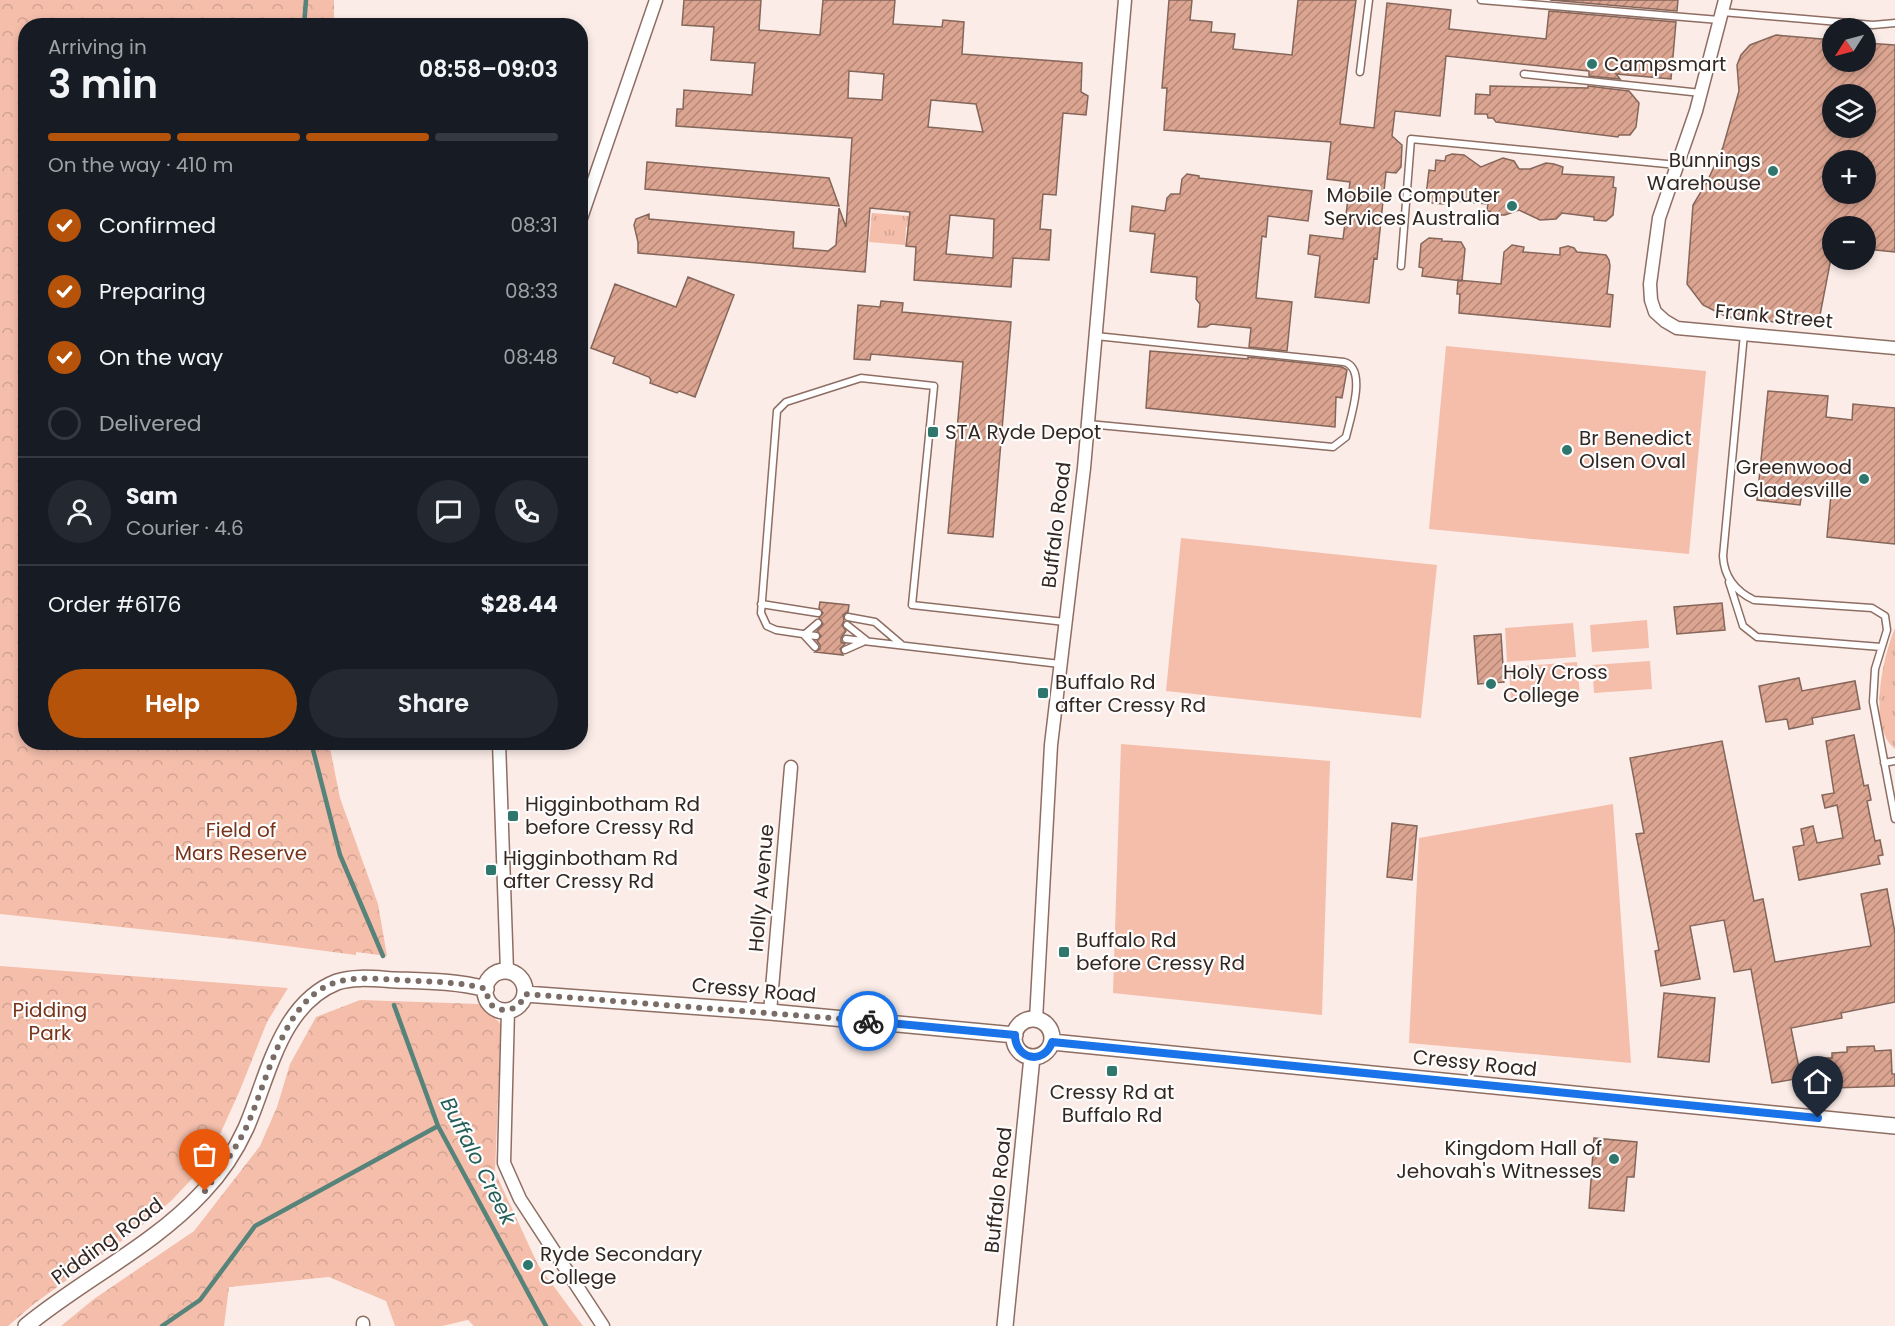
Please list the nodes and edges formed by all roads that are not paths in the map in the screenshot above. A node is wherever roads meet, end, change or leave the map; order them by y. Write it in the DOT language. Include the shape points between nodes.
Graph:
graph roads {
  1 [pos="656,0"];
  2 [pos="1125,0"];
  3 [pos="1369,0"];
  4 [pos="1481,0"];
  5 [pos="1722,11"];
  6 [pos="1895,23"];
  7 [pos="1360,72"];
  8 [pos="1524,74"];
  9 [pos="1701,93"];
  10 [pos="1677,165"];
  11 [pos="588,198"];
  12 [pos="1401,266"];
  13 [pos="1744,334"];
  14 [pos="1096,336"];
  15 [pos="1895,348"];
  16 [pos="1088,424"];
  17 [pos="1725,572"];
  18 [pos="761,604"];
  19 [pos="818,613"];
  20 [pos="1066,622"];
  21 [pos="818,623"];
  22 [pos="804,634"];
  23 [pos="816,636"];
  24 [pos="846,639"];
  25 [pos="866,641"];
  26 [pos="902,645"];
  27 [pos="1881,646"];
  28 [pos="815,648"];
  29 [pos="845,650"];
  30 [pos="1061,664"];
  31 [pos="499,750"];
  32 [pos="1895,761"];
  33 [pos="1884,763"];
  34 [pos="791,767"];
  35 [pos="1895,817"];
  36 [pos="507,971"];
  37 [pos="486,989"];
  38 [pos="525,994"];
  39 [pos="508,1010"];
  40 [pos="770,1012"];
  41 [pos="1035,1020"];
  42 [pos="1015,1035"];
  43 [pos="1052,1042"];
  44 [pos="1032,1057"];
  45 [pos="1895,1126"];
  46 [pos="26,1326"];
  47 [pos="603,1326"];
  48 [pos="1005,1326"];
  1 -- 11 [label="street"];
  2 -- 14 [label="street, Buffalo Road"];
  3 -- 7 [label="lane"];
  4 -- 5 [label="lane"];
  5 -- 6 [label="lane" via="1873,25"];
  5 -- 9 [label="street"];
  8 -- 9 [label="lane"];
  9 -- 10 [label="street"];
  10 -- 12 [label="lane" via="1411,139"];
  10 -- 13 [label="street, Frank Street" via="1659,218 1650,284 1655,312 1677,328"];
  13 -- 15 [label="street, Frank Street"];
  13 -- 17 [label="lane" via="1723,556"];
  14 -- 16 [label="street, Buffalo Road"];
  14 -- 16 [label="lane" via="1344,362 1355,369 1357,384 1346,437 1333,447"];
  16 -- 20 [label="street, Buffalo Road"];
  17 -- 27 [label="lane" via="1740,621 1752,635"];
  17 -- 27 [label="lane" via="1739,592 1754,600 1877,609 1888,625"];
  18 -- 19 [label="lane"];
  18 -- 20 [label="lane" via="777,411 786,402 861,378 934,386 912,605"];
  18 -- 22 [label="lane" via="767,626"];
  20 -- 30 [label="street, Buffalo Road"];
  21 -- 22 [label="lane"];
  22 -- 23 [label="lane"];
  22 -- 28 [label="lane"];
  24 -- 25 [label="lane"];
  25 -- 26 [label="lane"];
  25 -- 26 [label="lane" via="848,621 875,622"];
  25 -- 29 [label="lane"];
  26 -- 30 [label="lane"];
  27 -- 33 [label="lane" via="1873,702"];
  30 -- 41 [label="street, Buffalo Road" via="1052,745"];
  31 -- 36 [label="street"];
  32 -- 33 [label="lane"];
  33 -- 35 [label="lane"];
  34 -- 40 [label="street, Holly Avenue"];
  36 -- 37 [label="street" via="490,978"];
  36 -- 38 [label="street" via="522,981"];
  37 -- 39 [label="street" via="494,1008"];
  37 -- 46 [label="street, Pidding Road" via="465,983 348,980 339,981 306,1001 280,1042 245,1130 205,1191 154,1236"];
  38 -- 39 [label="street" via="521,1003"];
  38 -- 40 [label="street, Cressy Road"];
  39 -- 47 [label="street" via="504,1163 520,1199"];
  40 -- 42 [label="street, Cressy Road"];
  41 -- 42 [label="street" via="1024,1022"];
  41 -- 43 [label="street" via="1047,1025"];
  42 -- 44 [label="street" via="1017,1047"];
  43 -- 44 [label="street" via="1047,1052"];
  43 -- 45 [label="street, Cressy Road"];
  44 -- 48 [label="street, Buffalo Road"];
}
